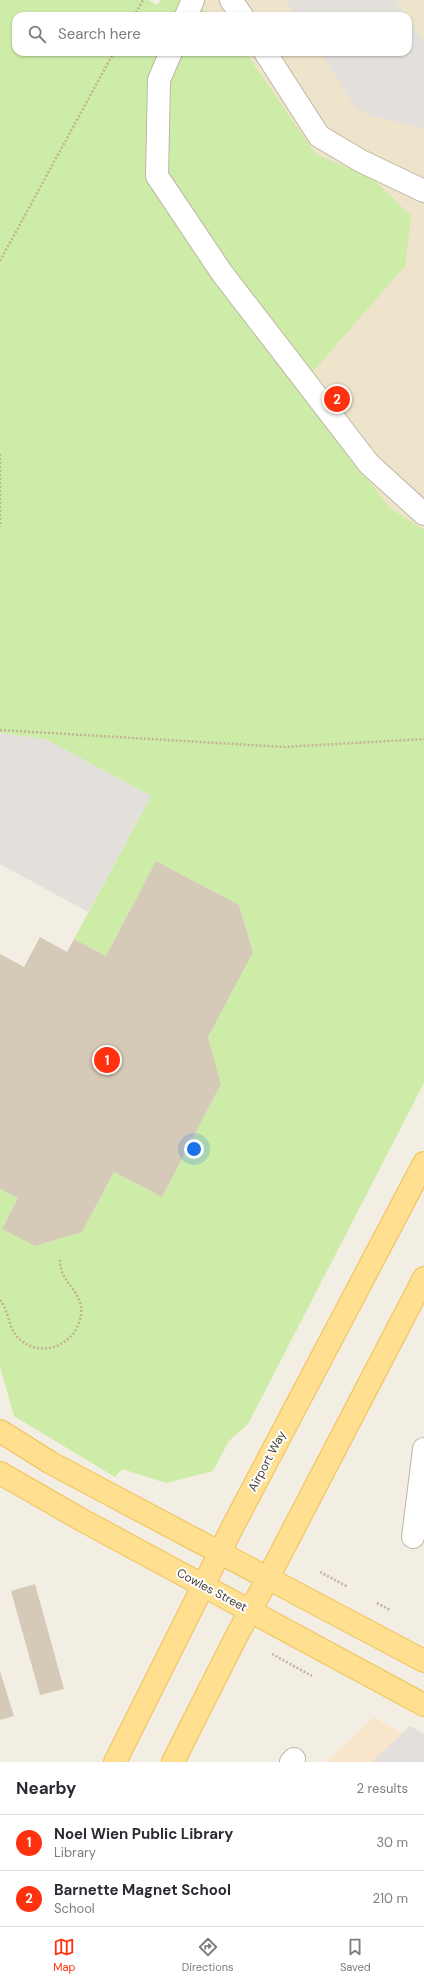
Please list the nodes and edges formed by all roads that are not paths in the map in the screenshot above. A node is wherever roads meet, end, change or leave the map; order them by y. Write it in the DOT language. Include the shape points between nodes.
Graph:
graph roads {
  1 [pos="193,0"];
  2 [pos="232,0"];
  3 [pos="188,12"];
  4 [pos="240,12"];
  5 [pos="169,56"];
  6 [pos="268,56"];
  7 [pos="424,191"];
  8 [pos="424,514"];
  9 [pos="424,1163"];
  10 [pos="424,1278"];
  11 [pos="0,1431"];
  12 [pos="424,1449"];
  13 [pos="0,1473"];
  14 [pos="413,1537"];
  15 [pos="220,1552"];
  16 [pos="268,1578"];
  17 [pos="204,1585"];
  18 [pos="250,1610"];
  19 [pos="424,1661"];
  20 [pos="424,1704"];
  21 [pos="115,1762"];
  22 [pos="174,1762"];
  1 -- 3 [label="street"];
  2 -- 4 [label="street"];
  5 -- 8 [label="street" via="159,80 157,176 222,273 369,464"];
  6 -- 7 [label="street" via="319,136 361,161"];
  9 -- 15 [label="main road, Airport Way"];
  10 -- 16 [label="main road"];
  11 -- 15 [label="main road" via="51,1463"];
  12 -- 14 [label="street"];
  13 -- 17 [label="main road, Cowles Street"];
  15 -- 16 [label="main road"];
  15 -- 17 [label="main road, Airport Way"];
  16 -- 18 [label="main road"];
  16 -- 19 [label="main road"];
  17 -- 18 [label="main road, Cowles Street"];
  17 -- 21 [label="main road, Airport Way"];
  18 -- 20 [label="main road, Cowles Street"];
  18 -- 22 [label="main road"];
}
